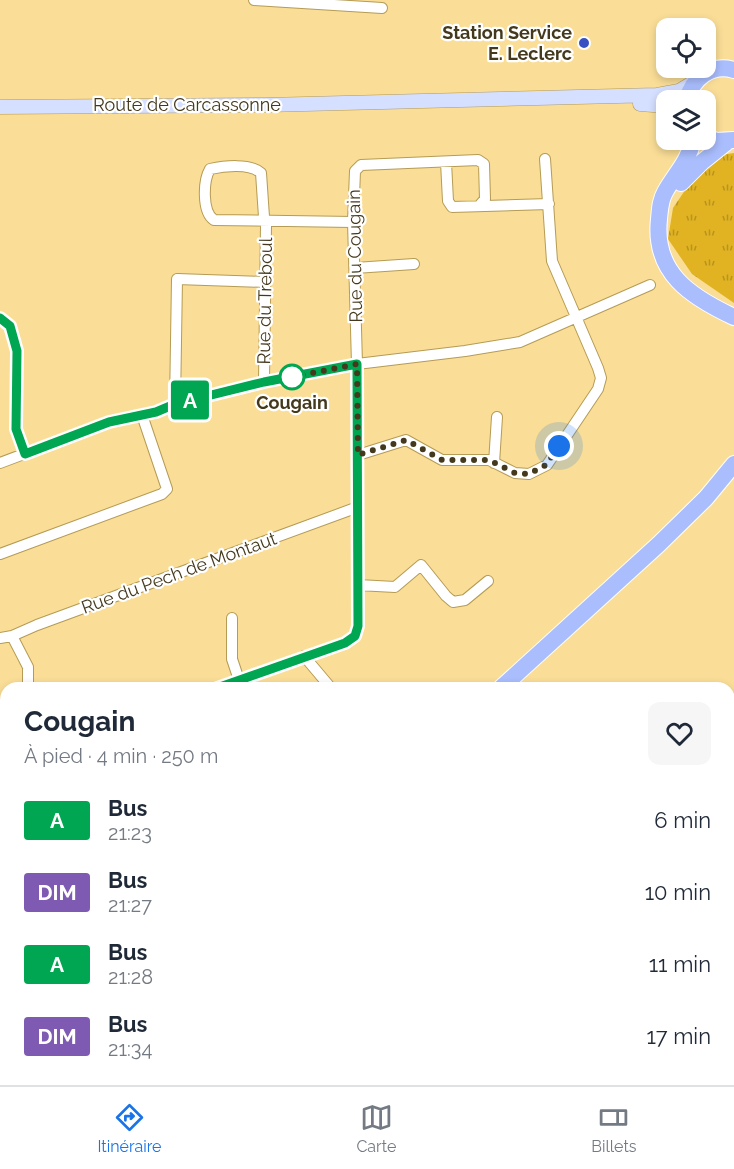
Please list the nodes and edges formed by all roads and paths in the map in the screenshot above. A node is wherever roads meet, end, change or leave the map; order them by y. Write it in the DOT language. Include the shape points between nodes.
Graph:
graph roads {
  1 [pos="254,0"];
  2 [pos="382,8"];
  3 [pos="734,70"];
  4 [pos="694,82"];
  5 [pos="691,90"];
  6 [pos="374,103"];
  7 [pos="656,105"];
  8 [pos="0,107"];
  9 [pos="730,141"];
  10 [pos="691,150"];
  11 [pos="545,159"];
  12 [pos="447,162"];
  13 [pos="549,204"];
  14 [pos="479,206"];
  15 [pos="659,216"];
  16 [pos="265,221"];
  17 [pos="353,222"];
  18 [pos="414,264"];
  19 [pos="355,268"];
  20 [pos="266,282"];
  21 [pos="650,285"];
  22 [pos="683,287"];
  23 [pos="734,303"];
  24 [pos="576,317"];
  25 [pos="734,317"];
  26 [pos="0,318"];
  27 [pos="357,364"];
  28 [pos="264,382"];
  29 [pos="175,404"];
  30 [pos="142,416"];
  31 [pos="497,417"];
  32 [pos="734,452"];
  33 [pos="25,454"];
  34 [pos="358,455"];
  35 [pos="0,463"];
  36 [pos="494,463"];
  37 [pos="734,464"];
  38 [pos="358,507"];
  39 [pos="659,544"];
  40 [pos="0,554"];
  41 [pos="488,581"];
  42 [pos="358,585"];
  43 [pos="232,618"];
  44 [pos="12,636"];
  45 [pos="0,638"];
  46 [pos="304,657"];
  47 [pos="239,680"];
  48 [pos="28,682"];
  49 [pos="234,682"];
  50 [pos="326,682"];
  51 [pos="508,682"];
  1 -- 2 [label="street"];
  3 -- 4 [label="main road" via="718,68"];
  4 -- 5 [label="main road"];
  4 -- 6 [label="main road, Route de Carcassonne" via="679,91 657,95"];
  6 -- 7 [label="main road, Route de Carcassonne"];
  6 -- 8 [label="main road, Route de Carcassonne"];
  9 -- 15 [label="main road" via="689,173"];
  10 -- 15 [label="main road" via="665,192"];
  11 -- 13 [label="street"];
  12 -- 14 [label="street" via="448,201 452,207"];
  12 -- 14 [label="street, Rue du Cougain" via="478,160 484,164 485,199"];
  12 -- 17 [label="street, Rue du Cougain" via="361,165 355,171"];
  13 -- 14 [label="street"];
  13 -- 24 [label="street" via="552,261"];
  15 -- 22 [label="main road" via="663,258"];
  16 -- 16 [label="street, Rue du Treboul" via="261,173 255,168 210,169 206,175 208,216 214,220"];
  16 -- 17 [label="street"];
  16 -- 20 [label="street, Rue du Treboul"];
  17 -- 19 [label="street, Rue du Cougain"];
  18 -- 19 [label="street"];
  19 -- 27 [label="street, Rue du Cougain"];
  20 -- 28 [label="street, Rue du Treboul"];
  20 -- 29 [label="street" via="177,279"];
  21 -- 24 [label="street"];
  22 -- 23 [label="main road"];
  22 -- 25 [label="main road" via="703,303"];
  24 -- 27 [label="street" via="520,342"];
  24 -- 36 [label="street" via="598,368 598,389 546,465 529,474 515,473"];
  26 -- 33 [label="street" via="10,326 17,351 16,429"];
  27 -- 28 [label="street"];
  27 -- 34 [label="street, Rue du Cougain"];
  28 -- 29 [label="street"];
  29 -- 30 [label="street"];
  30 -- 33 [label="street" via="109,422"];
  30 -- 40 [label="street" via="166,489 162,494"];
  31 -- 36 [label="street"];
  32 -- 39 [label="main road"];
  33 -- 35 [label="street"];
  34 -- 36 [label="street" via="406,440 442,460"];
  34 -- 38 [label="street, Rue du Cougain"];
  37 -- 39 [label="main road"];
  38 -- 42 [label="street, Rue du Cougain"];
  38 -- 44 [label="street, Rue du Pech de Montaut"];
  39 -- 51 [label="main road"];
  41 -- 42 [label="street" via="465,600 453,602 421,565 395,587"];
  42 -- 46 [label="street, Rue du Cougain" via="355,636"];
  43 -- 47 [label="street" via="232,659"];
  44 -- 45 [label="street, Rue du Pech de Montaut"];
  44 -- 48 [label="street" via="28,667"];
  46 -- 47 [label="street"];
  46 -- 50 [label="street"];
  47 -- 49 [label="street"];
}
